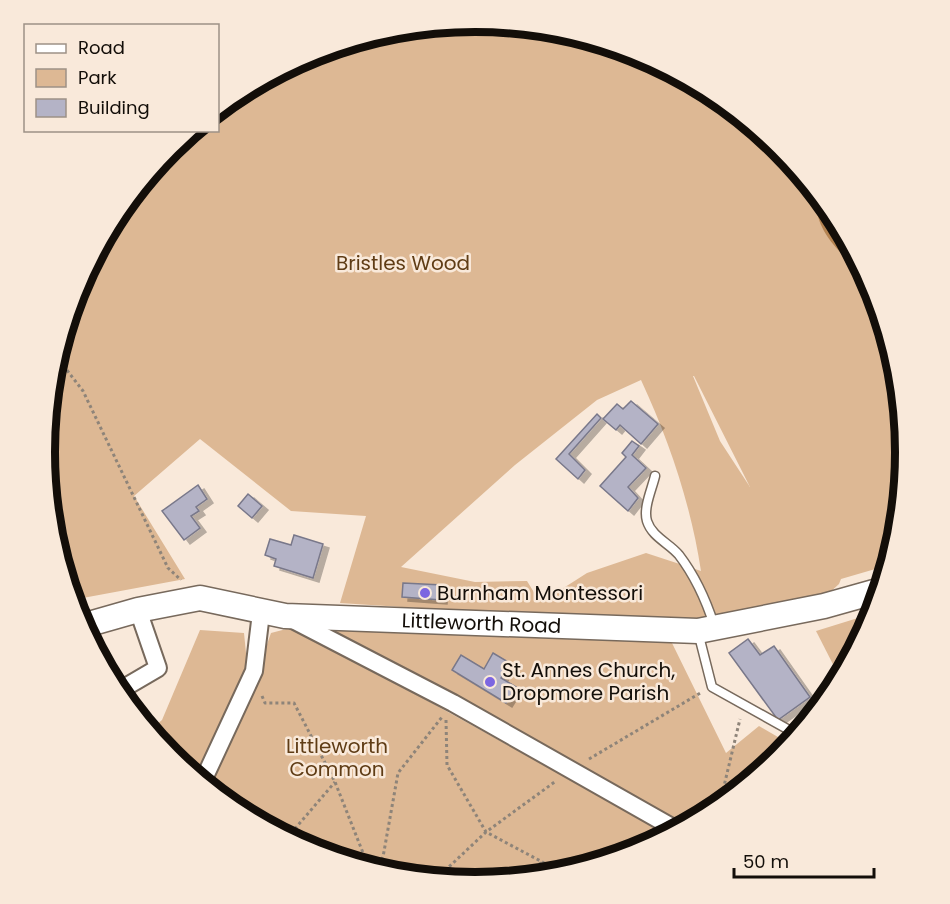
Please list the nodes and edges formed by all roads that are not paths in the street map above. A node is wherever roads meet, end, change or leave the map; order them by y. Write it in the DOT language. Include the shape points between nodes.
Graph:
graph roads {
  1 [pos="655,476"];
  2 [pos="870,594"];
  3 [pos="138,610"];
  4 [pos="261,613"];
  5 [pos="285,616"];
  6 [pos="92,623"];
  7 [pos="707,630"];
  8 [pos="126,687"];
  9 [pos="790,730"];
  10 [pos="206,775"];
  11 [pos="668,825"];
  1 -- 7 [label="lane" via="646,513 648,523 692,572"];
  2 -- 7 [label="street, Littleworth Road"];
  3 -- 4 [label="street, Littleworth Road" via="200,598"];
  3 -- 6 [label="street, Littleworth Road"];
  3 -- 8 [label="street" via="158,668"];
  4 -- 5 [label="street, Littleworth Road"];
  4 -- 10 [label="street" via="254,671"];
  5 -- 7 [label="street, Littleworth Road"];
  5 -- 11 [label="street" via="462,708"];
  7 -- 9 [label="lane" via="712,687"];
}
